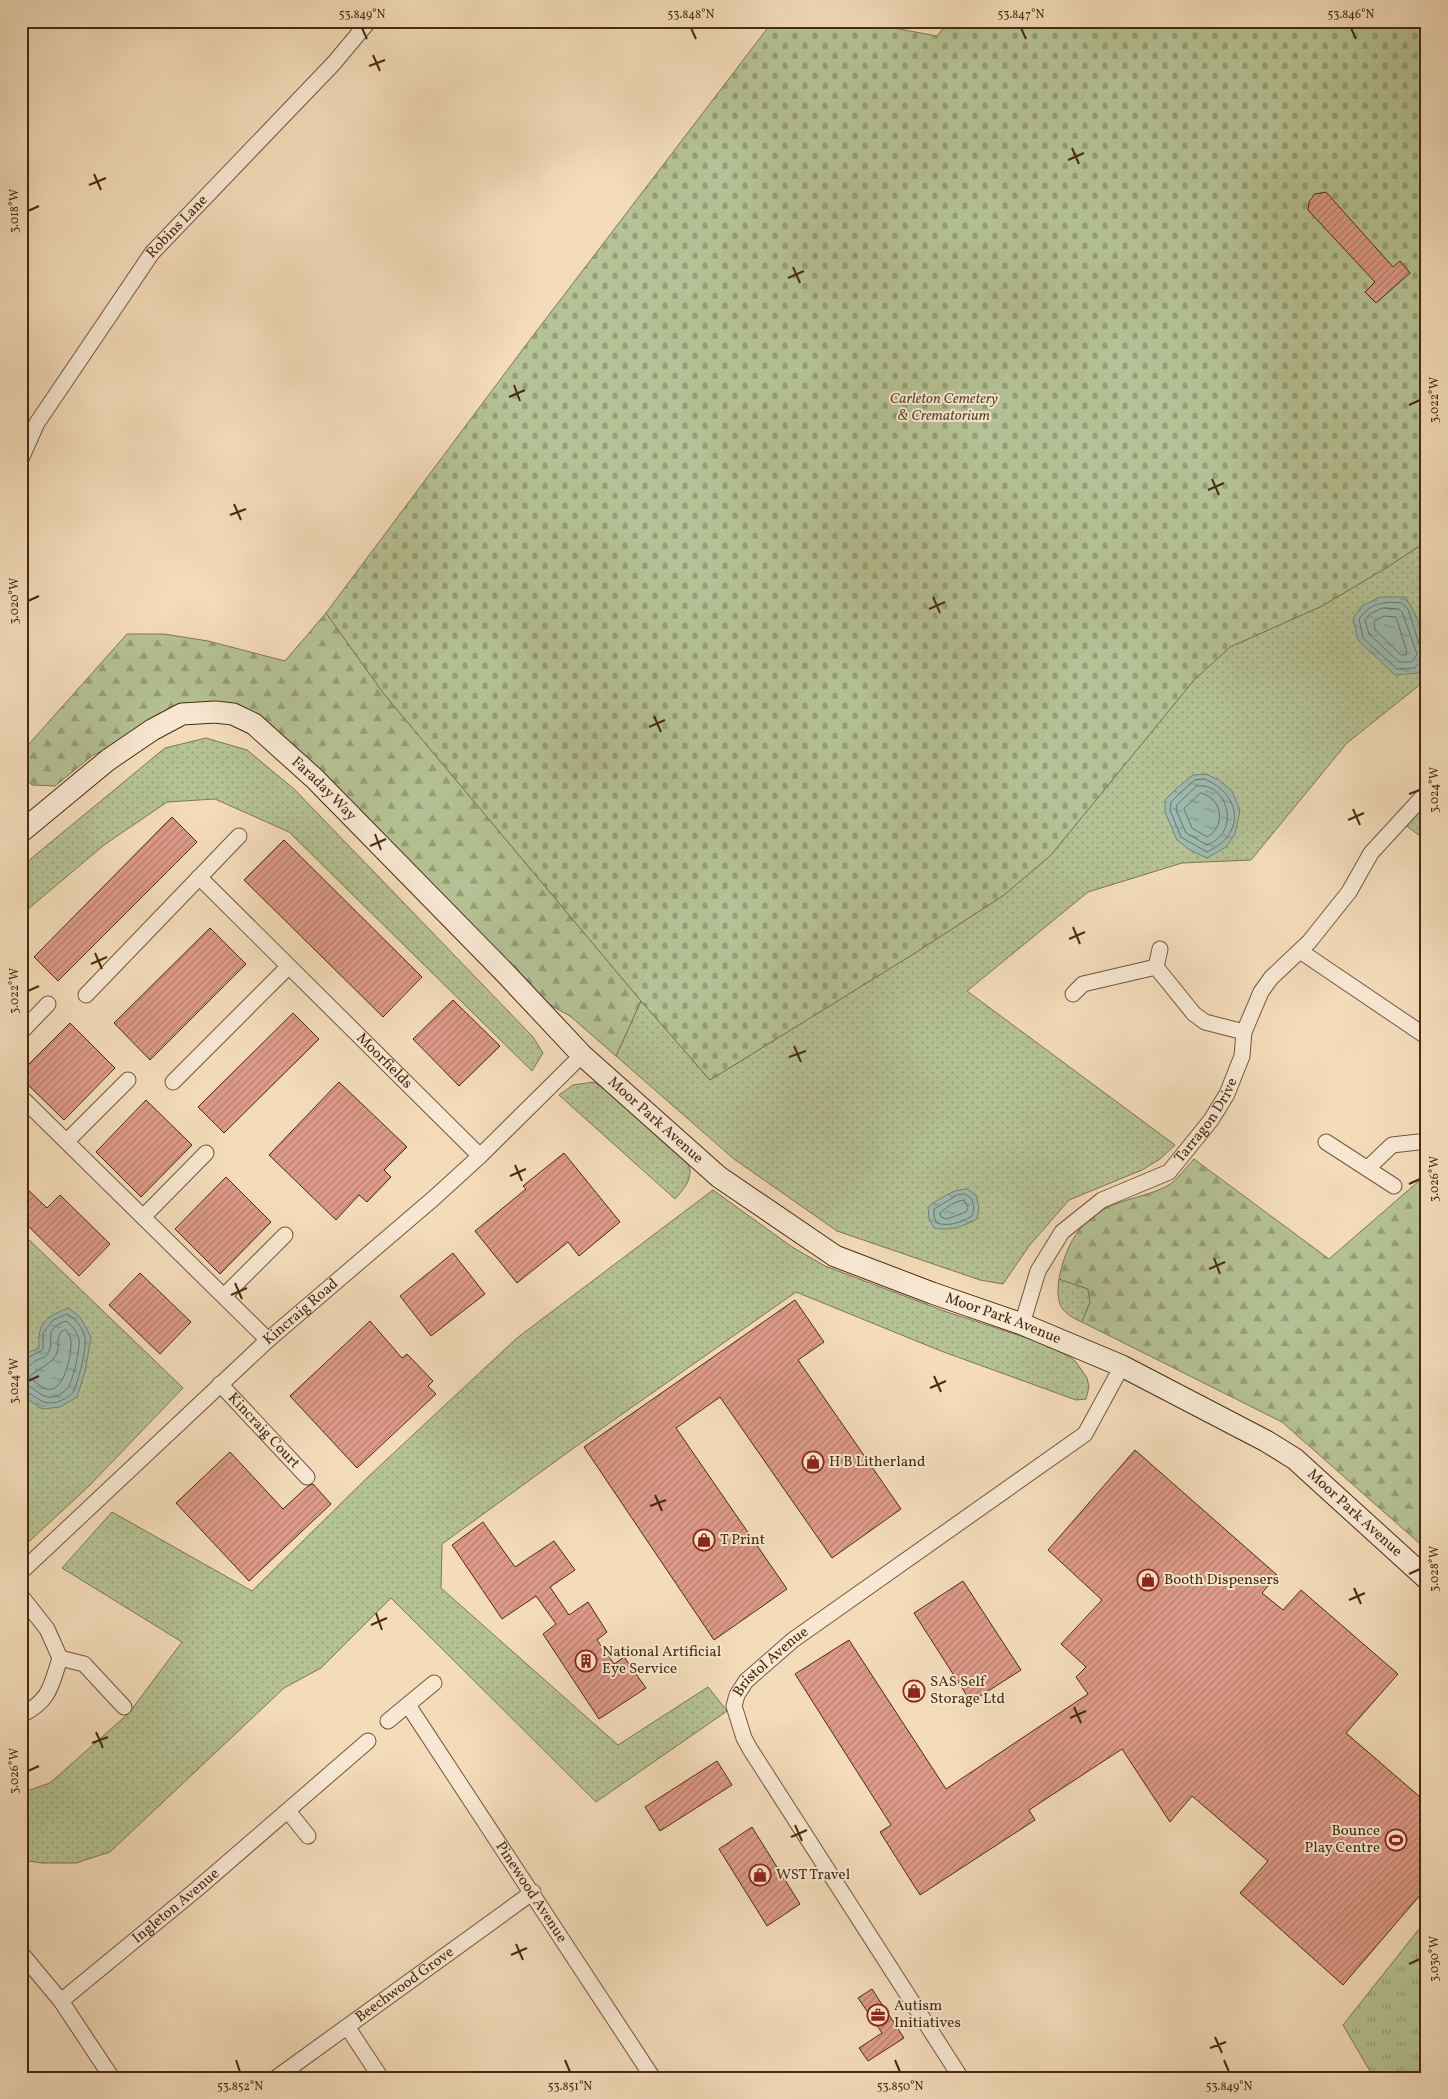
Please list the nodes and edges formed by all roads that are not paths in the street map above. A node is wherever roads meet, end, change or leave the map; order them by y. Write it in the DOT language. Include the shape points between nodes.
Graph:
graph roads {
  1 [pos="369,21"];
  2 [pos="21,459"];
  3 [pos="1427,792"];
  4 [pos="21,832"];
  5 [pos="239,836"];
  6 [pos="199,877"];
  7 [pos="1160,950"];
  8 [pos="1300,951"];
  9 [pos="288,967"];
  10 [pos="1156,967"];
  11 [pos="1073,994"];
  12 [pos="86,995"];
  13 [pos="48,1004"];
  14 [pos="21,1032"];
  15 [pos="1244,1032"];
  16 [pos="1427,1037"];
  17 [pos="582,1055"];
  18 [pos="128,1080"];
  19 [pos="173,1082"];
  20 [pos="21,1097"];
  21 [pos="67,1141"];
  22 [pos="1427,1141"];
  23 [pos="1326,1142"];
  24 [pos="206,1153"];
  25 [pos="480,1156"];
  26 [pos="1368,1168"];
  27 [pos="1394,1186"];
  28 [pos="144,1216"];
  29 [pos="285,1235"];
  30 [pos="224,1296"];
  31 [pos="1022,1324"];
  32 [pos="268,1340"];
  33 [pos="1122,1366"];
  34 [pos="220,1384"];
  35 [pos="307,1477"];
  36 [pos="21,1572"];
  37 [pos="1427,1578"];
  38 [pos="21,1596"];
  39 [pos="60,1658"];
  40 [pos="434,1683"];
  41 [pos="408,1705"];
  42 [pos="124,1707"];
  43 [pos="21,1715"];
  44 [pos="388,1721"];
  45 [pos="368,1741"];
  46 [pos="288,1810"];
  47 [pos="308,1836"];
  48 [pos="533,1892"];
  49 [pos="21,1954"];
  50 [pos="61,2001"];
  51 [pos="348,2028"];
  52 [pos="109,2077"];
  53 [pos="276,2078"];
  54 [pos="381,2078"];
  55 [pos="654,2078"];
  56 [pos="961,2078"];
  1 -- 2 [label="street, Robins Lane" via="152,253 36,423"];
  3 -- 8 [label="street, Tarragon Drive" via="1371,853 1348,892"];
  4 -- 17 [label="street, Faraday Way" via="108,760 152,730 182,714 233,714 261,729 316,779"];
  5 -- 6 [label="street"];
  6 -- 9 [label="street, Moorfields"];
  6 -- 12 [label="street"];
  7 -- 10 [label="street"];
  8 -- 15 [label="street, Tarragon Drive" via="1261,992"];
  8 -- 16 [label="street"];
  9 -- 19 [label="street"];
  9 -- 25 [label="street, Moorfields"];
  10 -- 11 [label="street" via="1083,984"];
  10 -- 15 [label="street" via="1205,1022"];
  13 -- 14 [label="street"];
  15 -- 31 [label="street, Tarragon Drive" via="1242,1056 1228,1094 1211,1120 1169,1172 1102,1200 1062,1232 1038,1271"];
  17 -- 25 [label="street, Kincraig Road"];
  17 -- 31 [label="street, Moor Park Avenue" via="719,1177 835,1256"];
  18 -- 21 [label="street"];
  20 -- 21 [label="street"];
  21 -- 28 [label="street"];
  22 -- 26 [label="street" via="1392,1145"];
  23 -- 26 [label="street"];
  24 -- 28 [label="street"];
  25 -- 32 [label="street, Kincraig Road"];
  26 -- 27 [label="street"];
  28 -- 30 [label="street"];
  29 -- 30 [label="street"];
  30 -- 32 [label="street"];
  31 -- 33 [label="street, Moor Park Avenue"];
  32 -- 34 [label="street, Kincraig Road"];
  33 -- 37 [label="street, Moor Park Avenue" via="1266,1440 1295,1459"];
  33 -- 56 [label="street, Bristol Avenue" via="1085,1434 793,1640 746,1681 734,1706 750,1750"];
  34 -- 35 [label="street, Kincraig Court"];
  34 -- 36 [label="street, Kincraig Road"];
  38 -- 39 [label="street" via="46,1629"];
  39 -- 42 [label="street" via="84,1664"];
  39 -- 43 [label="street" via="50,1689 38,1707"];
  40 -- 41 [label="street"];
  41 -- 44 [label="street"];
  41 -- 48 [label="street, Pinewood Avenue"];
  45 -- 46 [label="street, Ingleton Avenue"];
  46 -- 47 [label="street"];
  46 -- 50 [label="street, Ingleton Avenue"];
  48 -- 51 [label="street, Beechwood Grove"];
  48 -- 55 [label="street, Pinewood Avenue"];
  49 -- 50 [label="street"];
  50 -- 52 [label="street"];
  51 -- 53 [label="street, Beechwood Grove"];
  51 -- 54 [label="street"];
}
